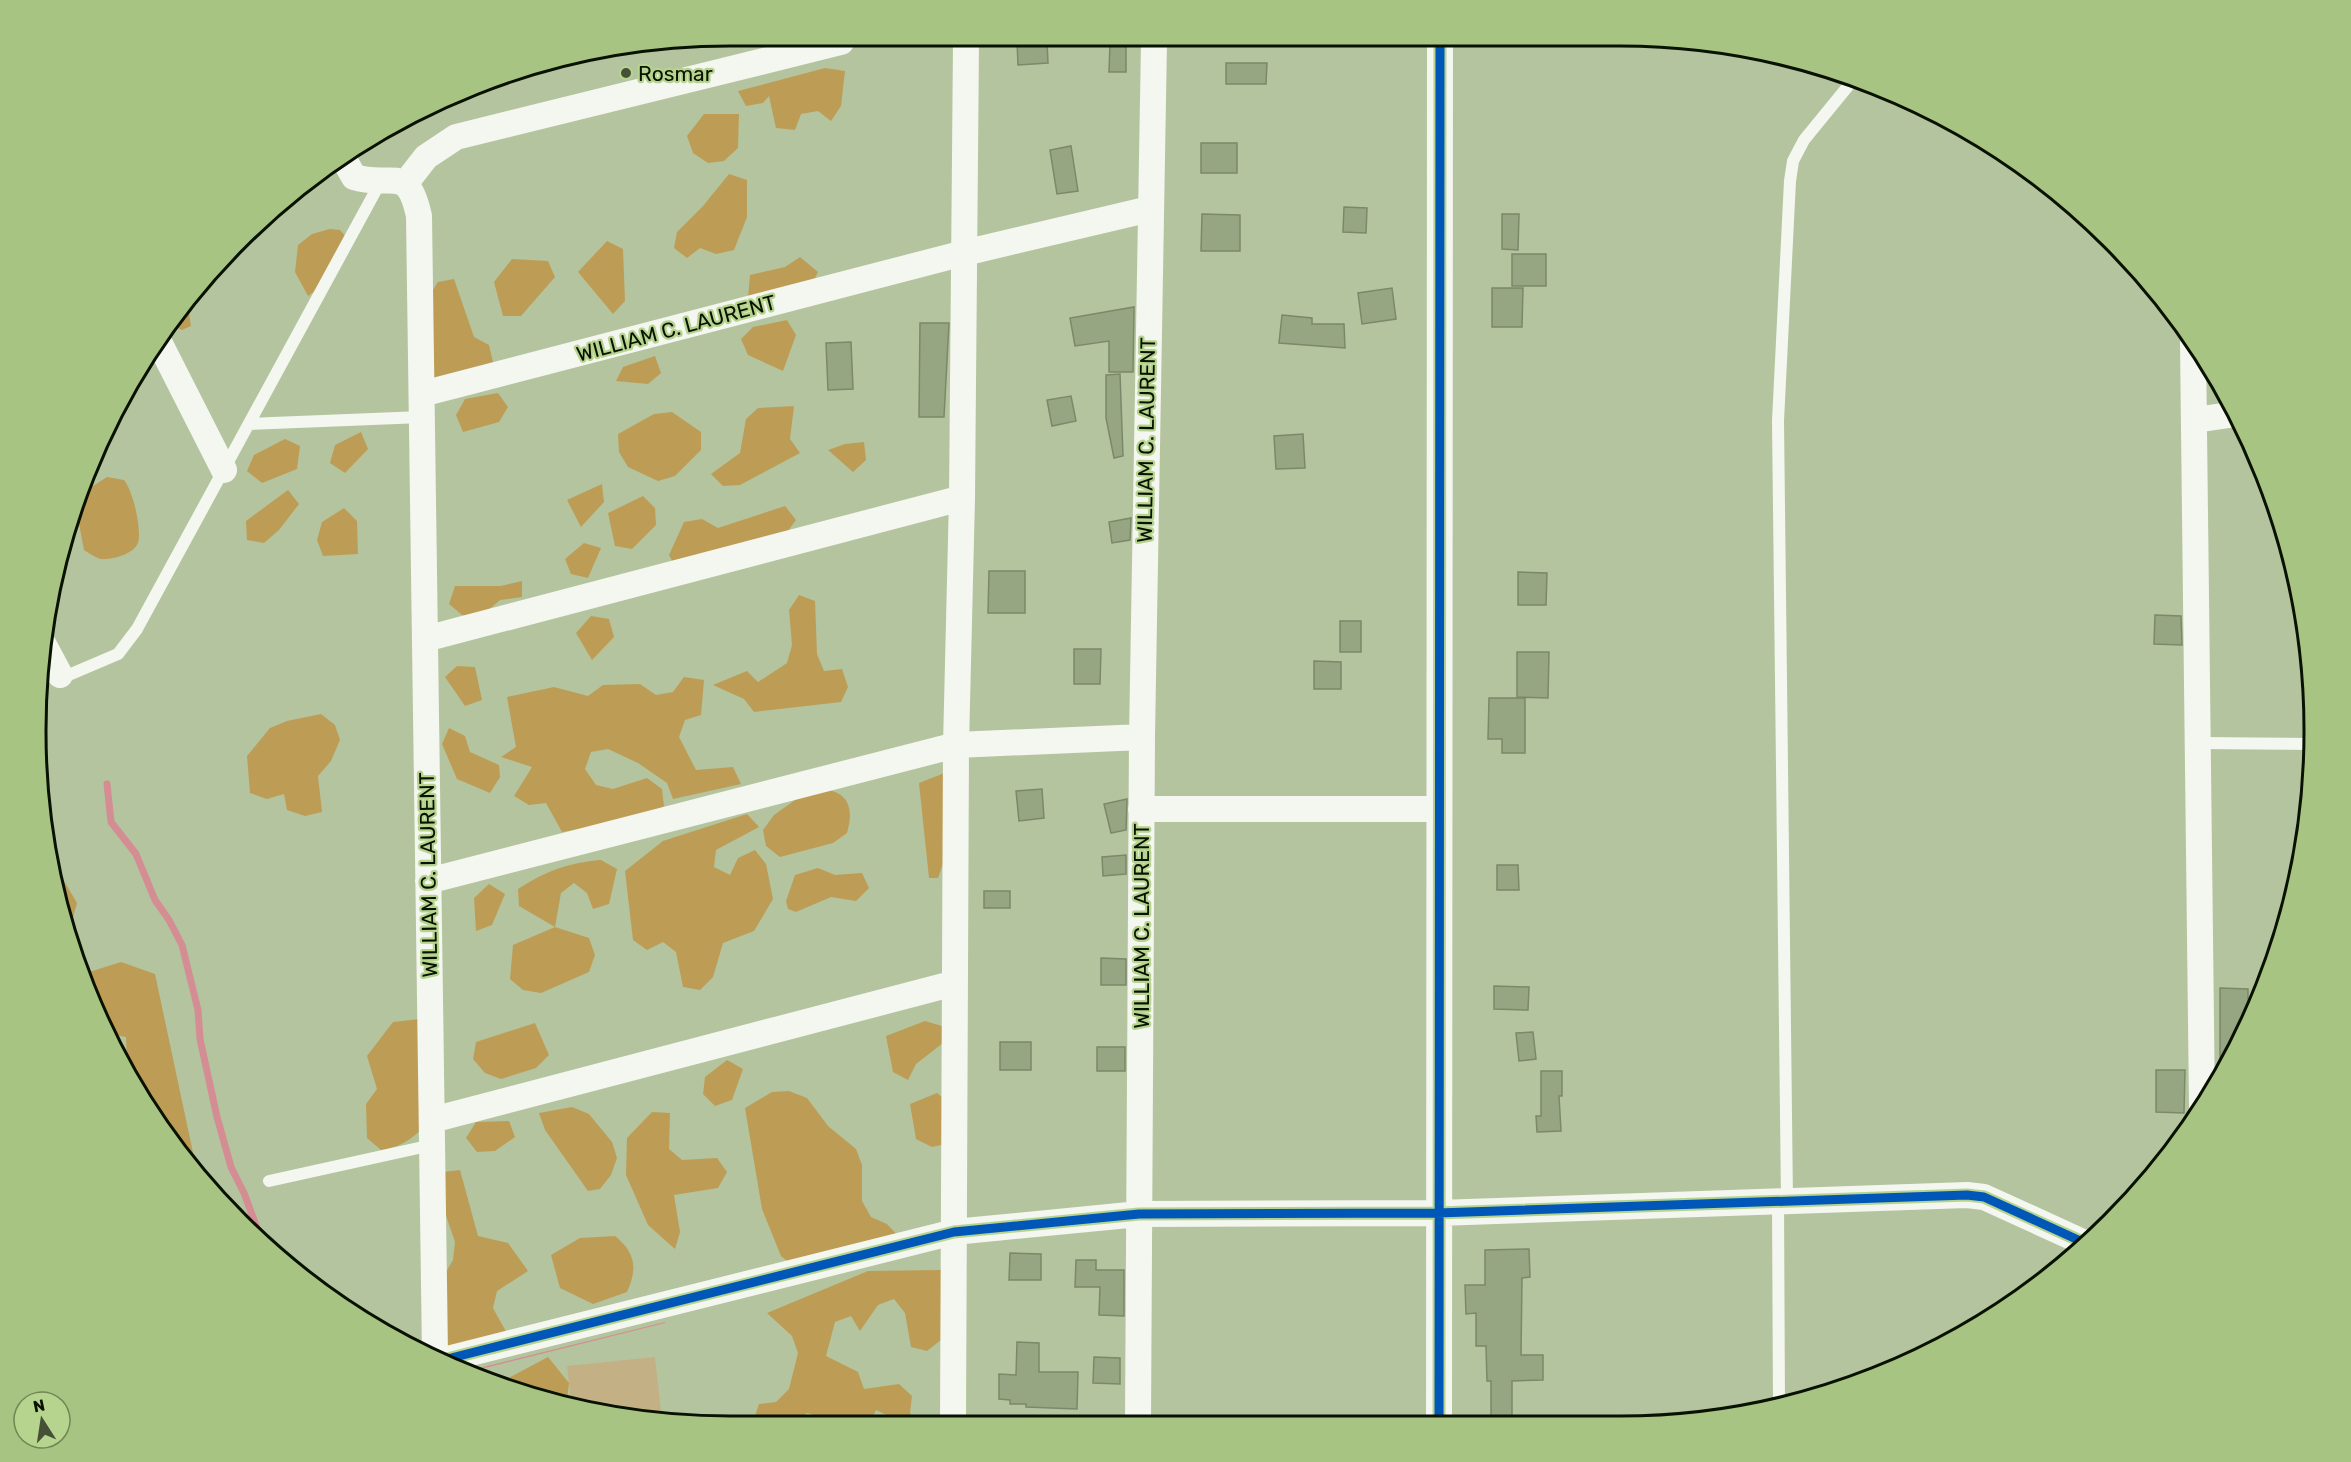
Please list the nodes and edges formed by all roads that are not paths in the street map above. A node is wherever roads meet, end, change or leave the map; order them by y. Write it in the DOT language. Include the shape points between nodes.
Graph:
graph roads {
  1 [pos="821,47"];
  2 [pos="966,47"];
  3 [pos="1154,47"];
  4 [pos="1440,47"];
  5 [pos="1848,86"];
  6 [pos="347,165"];
  7 [pos="393,183"];
  8 [pos="1150,209"];
  9 [pos="964,253"];
  10 [pos="163,350"];
  11 [pos="2194,358"];
  12 [pos="422,406"];
  13 [pos="2227,415"];
  14 [pos="2196,420"];
  15 [pos="249,424"];
  16 [pos="224,470"];
  17 [pos="963,498"];
  18 [pos="425,639"];
  19 [pos="50,676"];
  20 [pos="1142,737"];
  21 [pos="2199,743"];
  22 [pos="2304,744"];
  23 [pos="956,745"];
  24 [pos="1439,808"];
  25 [pos="1141,809"];
  26 [pos="428,882"];
  27 [pos="955,983"];
  28 [pos="2202,1091"];
  29 [pos="432,1132"];
  30 [pos="269,1181"];
  31 [pos="1783,1201"];
  32 [pos="1438,1213"];
  33 [pos="1139,1214"];
  34 [pos="954,1232"];
  35 [pos="2078,1240"];
  36 [pos="435,1348"];
  37 [pos="455,1357"];
  38 [pos="1779,1396"];
  39 [pos="953,1415"];
  40 [pos="1138,1415"];
  41 [pos="1439,1415"];
  1 -- 7 [label="street" via="456,137"];
  2 -- 9 [label="street"];
  3 -- 8 [label="street"];
  4 -- 24 [label="street"];
  5 -- 31 [label="lane" via="1804,140 1790,181 1778,421"];
  6 -- 7 [label="street" via="354,177"];
  7 -- 12 [label="street, WILLIAM C. LAURENT" via="415,198 420,235"];
  7 -- 15 [label="lane"];
  8 -- 9 [label="street, WILLIAM C. LAURENT"];
  8 -- 20 [label="street, WILLIAM C. LAURENT"];
  9 -- 12 [label="street, WILLIAM C. LAURENT"];
  9 -- 17 [label="street"];
  10 -- 16 [label="street"];
  11 -- 14 [label="street"];
  12 -- 15 [label="lane"];
  12 -- 18 [label="street, WILLIAM C. LAURENT"];
  13 -- 14 [label="street"];
  14 -- 21 [label="street"];
  15 -- 16 [label="lane"];
  16 -- 19 [label="lane" via="137,628 118,654 90,667"];
  17 -- 18 [label="street"];
  17 -- 23 [label="street"];
  18 -- 26 [label="street, WILLIAM C. LAURENT"];
  20 -- 23 [label="street"];
  20 -- 25 [label="street, WILLIAM C. LAURENT"];
  21 -- 22 [label="lane"];
  21 -- 28 [label="street"];
  23 -- 26 [label="street"];
  23 -- 27 [label="street"];
  24 -- 25 [label="street"];
  24 -- 32 [label="street"];
  25 -- 33 [label="street, WILLIAM C. LAURENT"];
  26 -- 29 [label="street, WILLIAM C. LAURENT"];
  27 -- 29 [label="street"];
  27 -- 34 [label="street"];
  29 -- 30 [label="lane"];
  29 -- 36 [label="street, WILLIAM C. LAURENT"];
  31 -- 32 [label="street"];
  31 -- 35 [label="street" via="1984,1197"];
  31 -- 38 [label="lane"];
  32 -- 33 [label="street"];
  32 -- 41 [label="street"];
  33 -- 34 [label="street"];
  33 -- 40 [label="street, WILLIAM C. LAURENT"];
  34 -- 37 [label="street"];
  34 -- 39 [label="street"];
}
